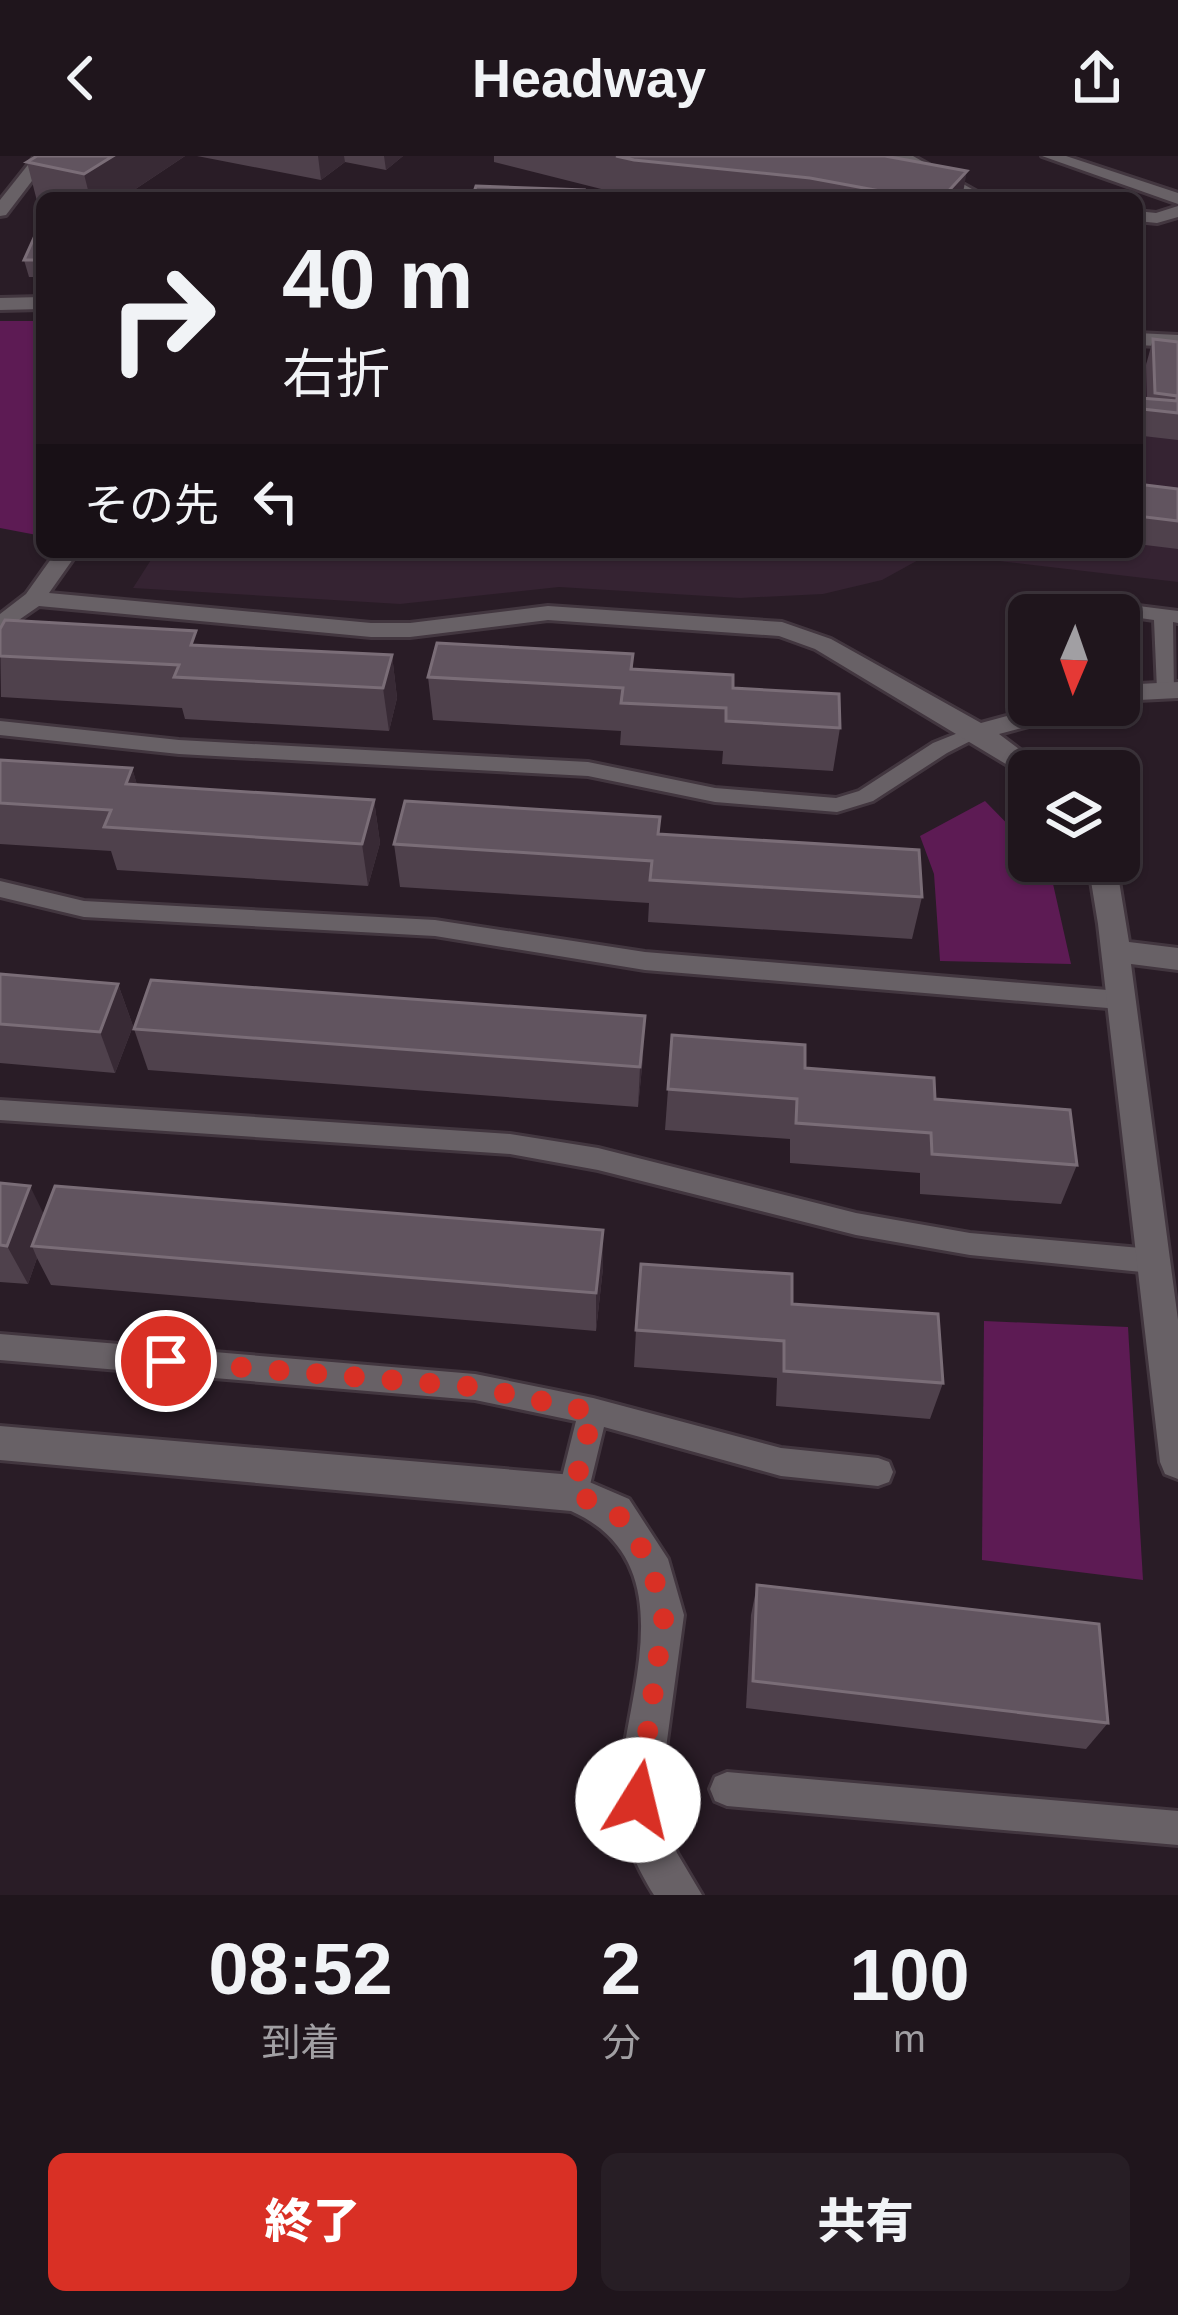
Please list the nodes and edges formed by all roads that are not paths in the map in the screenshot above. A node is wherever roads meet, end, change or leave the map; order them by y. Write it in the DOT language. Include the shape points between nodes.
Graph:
graph roads {
  1 [pos="43,156"];
  2 [pos="902,156"];
  3 [pos="1051,156"];
  4 [pos="969,192"];
  5 [pos="1178,200"];
  6 [pos="1178,211"];
  7 [pos="0,212"];
  8 [pos="1143,217"];
  9 [pos="36,303"];
  10 [pos="0,304"];
  11 [pos="1143,339"];
  12 [pos="1178,341"];
  13 [pos="63,558"];
  14 [pos="34,599"];
  15 [pos="1140,612"];
  16 [pos="1170,616"];
  17 [pos="3,619"];
  18 [pos="1173,690"];
  19 [pos="1140,692"];
  20 [pos="1008,724"];
  21 [pos="0,728"];
  22 [pos="978,732"];
  23 [pos="1008,753"];
  24 [pos="1106,882"];
  25 [pos="0,889"];
  26 [pos="1114,951"];
  27 [pos="1178,959"];
  28 [pos="1120,1000"];
  29 [pos="0,1110"];
  30 [pos="1152,1261"];
  31 [pos="0,1347"];
  32 [pos="593,1412"];
  33 [pos="0,1443"];
  34 [pos="1178,1462"];
  35 [pos="878,1472"];
  36 [pos="573,1493"];
  37 [pos="727,1789"];
  38 [pos="1178,1828"];
  39 [pos="680,1895"];
  1 -- 7 [label="street"];
  2 -- 4 [label="street"];
  3 -- 5 [label="street"];
  6 -- 8 [label="street"];
  9 -- 10 [label="street"];
  11 -- 12 [label="street"];
  13 -- 14 [label="street"];
  14 -- 17 [label="street"];
  14 -- 22 [label="street" via="371,630 548,613 782,629"];
  15 -- 16 [label="lane"];
  16 -- 18 [label="lane"];
  18 -- 19 [label="street"];
  20 -- 22 [label="street"];
  21 -- 22 [label="lane" via="179,747 588,769 715,796 837,805"];
  22 -- 23 [label="street"];
  24 -- 26 [label="street"];
  25 -- 28 [label="lane" via="84,909 435,928 645,961"];
  26 -- 27 [label="street"];
  26 -- 28 [label="street"];
  28 -- 30 [label="street"];
  29 -- 30 [label="lane" via="510,1144 856,1224"];
  30 -- 34 [label="street"];
  31 -- 32 [label="lane" via="475,1387"];
  32 -- 35 [label="lane" via="781,1462"];
  32 -- 36 [label="lane"];
  33 -- 36 [label="street"];
  36 -- 39 [label="street" via="616,1512 649,1559 664,1616 638,1800"];
  37 -- 38 [label="lane"];
}
